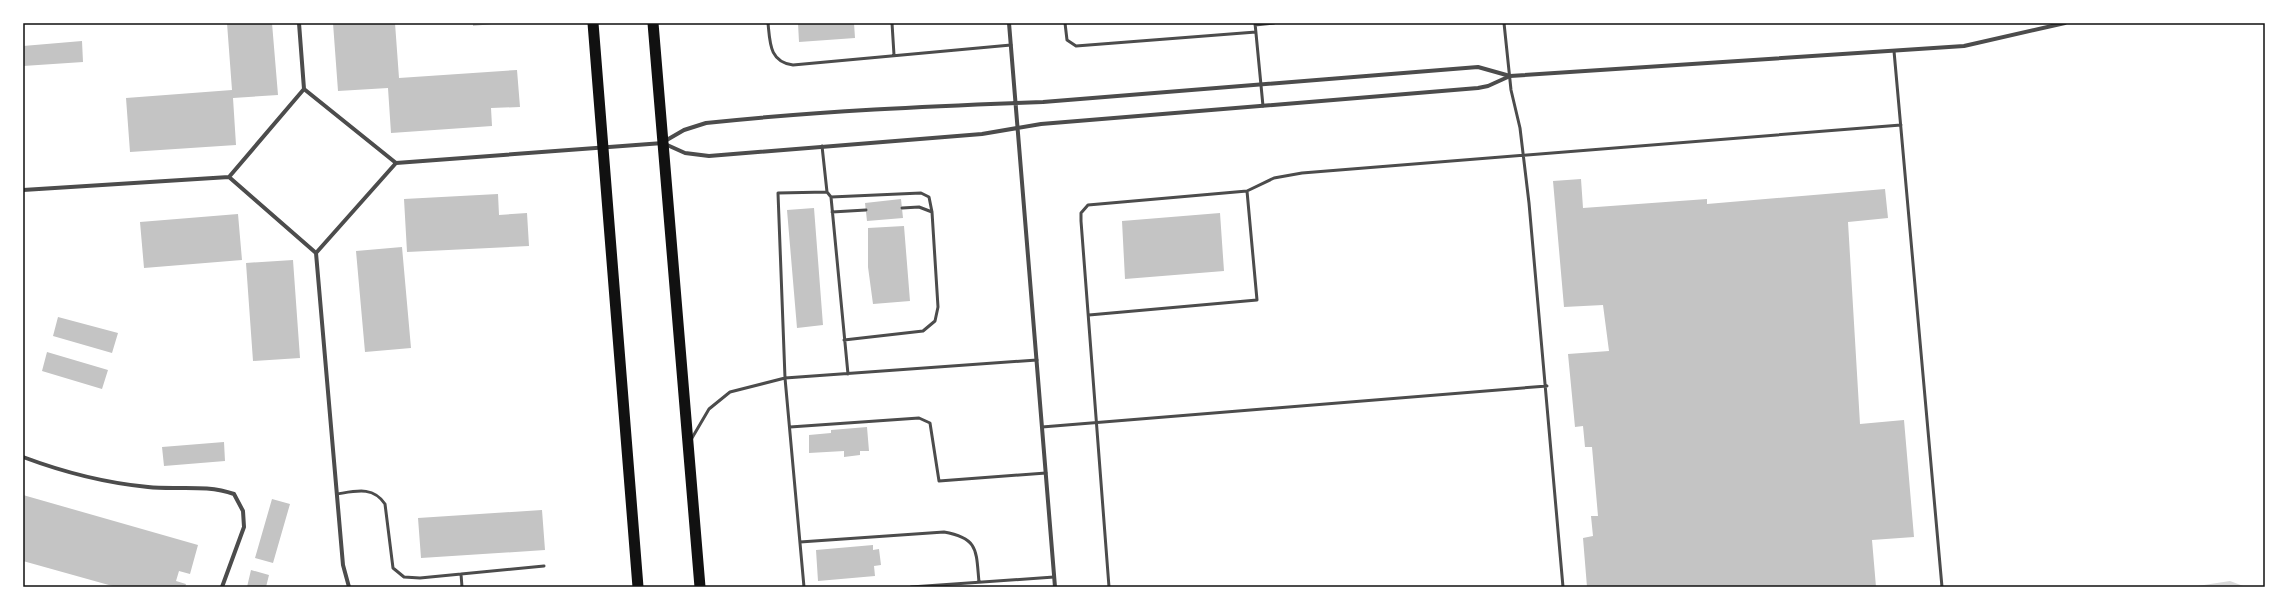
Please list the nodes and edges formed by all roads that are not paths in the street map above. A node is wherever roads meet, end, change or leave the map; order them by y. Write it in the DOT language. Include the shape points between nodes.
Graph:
graph roads {
  1 [pos="299,23"];
  2 [pos="593,23"];
  3 [pos="653,23"];
  4 [pos="768,23"];
  5 [pos="892,23"];
  6 [pos="1009,23"];
  7 [pos="1065,23"];
  8 [pos="1274,23"];
  9 [pos="1504,23"];
  10 [pos="2065,23"];
  11 [pos="1255,24"];
  12 [pos="1256,32"];
  13 [pos="1011,45"];
  14 [pos="1894,51"];
  15 [pos="894,56"];
  16 [pos="1510,76"];
  17 [pos="1262,84"];
  18 [pos="304,89"];
  19 [pos="1015,102"];
  20 [pos="1263,106"];
  21 [pos="1901,125"];
  22 [pos="1018,128"];
  23 [pos="663,143"];
  24 [pos="822,146"];
  25 [pos="603,147"];
  26 [pos="1524,155"];
  27 [pos="396,163"];
  28 [pos="229,177"];
  29 [pos="23,190"];
  30 [pos="1247,191"];
  31 [pos="827,192"];
  32 [pos="831,197"];
  33 [pos="902,208"];
  34 [pos="866,210"];
  35 [pos="832,212"];
  36 [pos="932,212"];
  37 [pos="316,254"];
  38 [pos="1089,315"];
  39 [pos="844,340"];
  40 [pos="1037,360"];
  41 [pos="848,374"];
  42 [pos="785,378"];
  43 [pos="1547,386"];
  44 [pos="1096,422"];
  45 [pos="790,427"];
  46 [pos="1042,427"];
  47 [pos="688,443"];
  48 [pos="23,457"];
  49 [pos="1046,473"];
  50 [pos="337,494"];
  51 [pos="800,542"];
  52 [pos="544,566"];
  53 [pos="461,574"];
  54 [pos="1054,577"];
  55 [pos="979,582"];
  56 [pos="222,587"];
  57 [pos="349,587"];
  58 [pos="462,587"];
  59 [pos="638,587"];
  60 [pos="700,587"];
  61 [pos="804,587"];
  62 [pos="911,587"];
  63 [pos="1055,587"];
  64 [pos="1109,587"];
  65 [pos="1563,587"];
  66 [pos="1942,587"];
  1 -- 18 [label="street"];
  2 -- 25 [label="highway"];
  3 -- 23 [label="highway"];
  4 -- 15 [label="lane" via="770,50 786,64"];
  5 -- 15 [label="lane"];
  6 -- 13 [label="street"];
  7 -- 12 [label="lane" via="1067,40 1076,46"];
  8 -- 11 [label="lane"];
  9 -- 16 [label="lane"];
  10 -- 14 [label="street" via="1964,46"];
  11 -- 12 [label="lane"];
  12 -- 17 [label="lane"];
  13 -- 15 [label="lane"];
  13 -- 19 [label="street"];
  14 -- 16 [label="street"];
  14 -- 21 [label="lane"];
  16 -- 17 [label="street" via="1478,67"];
  16 -- 20 [label="street" via="1493,85 1478,88"];
  16 -- 26 [label="lane"];
  17 -- 19 [label="street" via="1043,102"];
  17 -- 20 [label="lane"];
  18 -- 27 [label="street"];
  18 -- 28 [label="street"];
  19 -- 22 [label="street"];
  19 -- 23 [label="street" via="709,123 684,130"];
  20 -- 22 [label="street"];
  21 -- 26 [label="lane"];
  21 -- 66 [label="lane"];
  22 -- 24 [label="street" via="982,134"];
  22 -- 40 [label="street"];
  23 -- 24 [label="street" via="685,153 709,156"];
  23 -- 25 [label="street"];
  23 -- 47 [label="highway"];
  24 -- 31 [label="lane"];
  25 -- 27 [label="street"];
  25 -- 59 [label="highway"];
  26 -- 30 [label="lane" via="1302,173 1274,178"];
  26 -- 43 [label="lane"];
  27 -- 37 [label="street"];
  28 -- 29 [label="street"];
  28 -- 37 [label="street"];
  30 -- 38 [label="lane" via="1088,205 1082,213 1082,221"];
  30 -- 38 [label="lane" via="1257,300"];
  31 -- 32 [label="lane"];
  31 -- 42 [label="lane" via="778,193"];
  32 -- 35 [label="lane"];
  32 -- 36 [label="lane" via="921,193 929,197"];
  33 -- 36 [label="lane" via="919,207"];
  34 -- 35 [label="lane"];
  35 -- 39 [label="lane"];
  36 -- 39 [label="lane" via="938,307 935,321 923,331"];
  37 -- 50 [label="street"];
  38 -- 44 [label="lane"];
  39 -- 41 [label="lane"];
  40 -- 41 [label="lane"];
  40 -- 46 [label="street"];
  41 -- 42 [label="lane"];
  42 -- 45 [label="lane"];
  42 -- 47 [label="lane" via="730,392 709,409"];
  43 -- 44 [label="lane"];
  43 -- 65 [label="lane"];
  44 -- 46 [label="lane"];
  44 -- 64 [label="lane"];
  45 -- 49 [label="lane" via="919,418 930,422 938,482"];
  45 -- 51 [label="lane"];
  46 -- 49 [label="street"];
  47 -- 60 [label="highway"];
  48 -- 56 [label="street" via="102,481 150,487 221,489 234,494 243,511 244,528"];
  49 -- 54 [label="street"];
  50 -- 53 [label="lane" via="364,490 380,496 385,504 393,568 404,577"];
  50 -- 57 [label="street" via="343,566"];
  51 -- 55 [label="lane" via="944,532 960,535 970,542 976,553"];
  51 -- 61 [label="lane"];
  52 -- 53 [label="lane"];
  53 -- 58 [label="lane"];
  54 -- 55 [label="lane"];
  54 -- 63 [label="street"];
  55 -- 62 [label="lane"];
}
